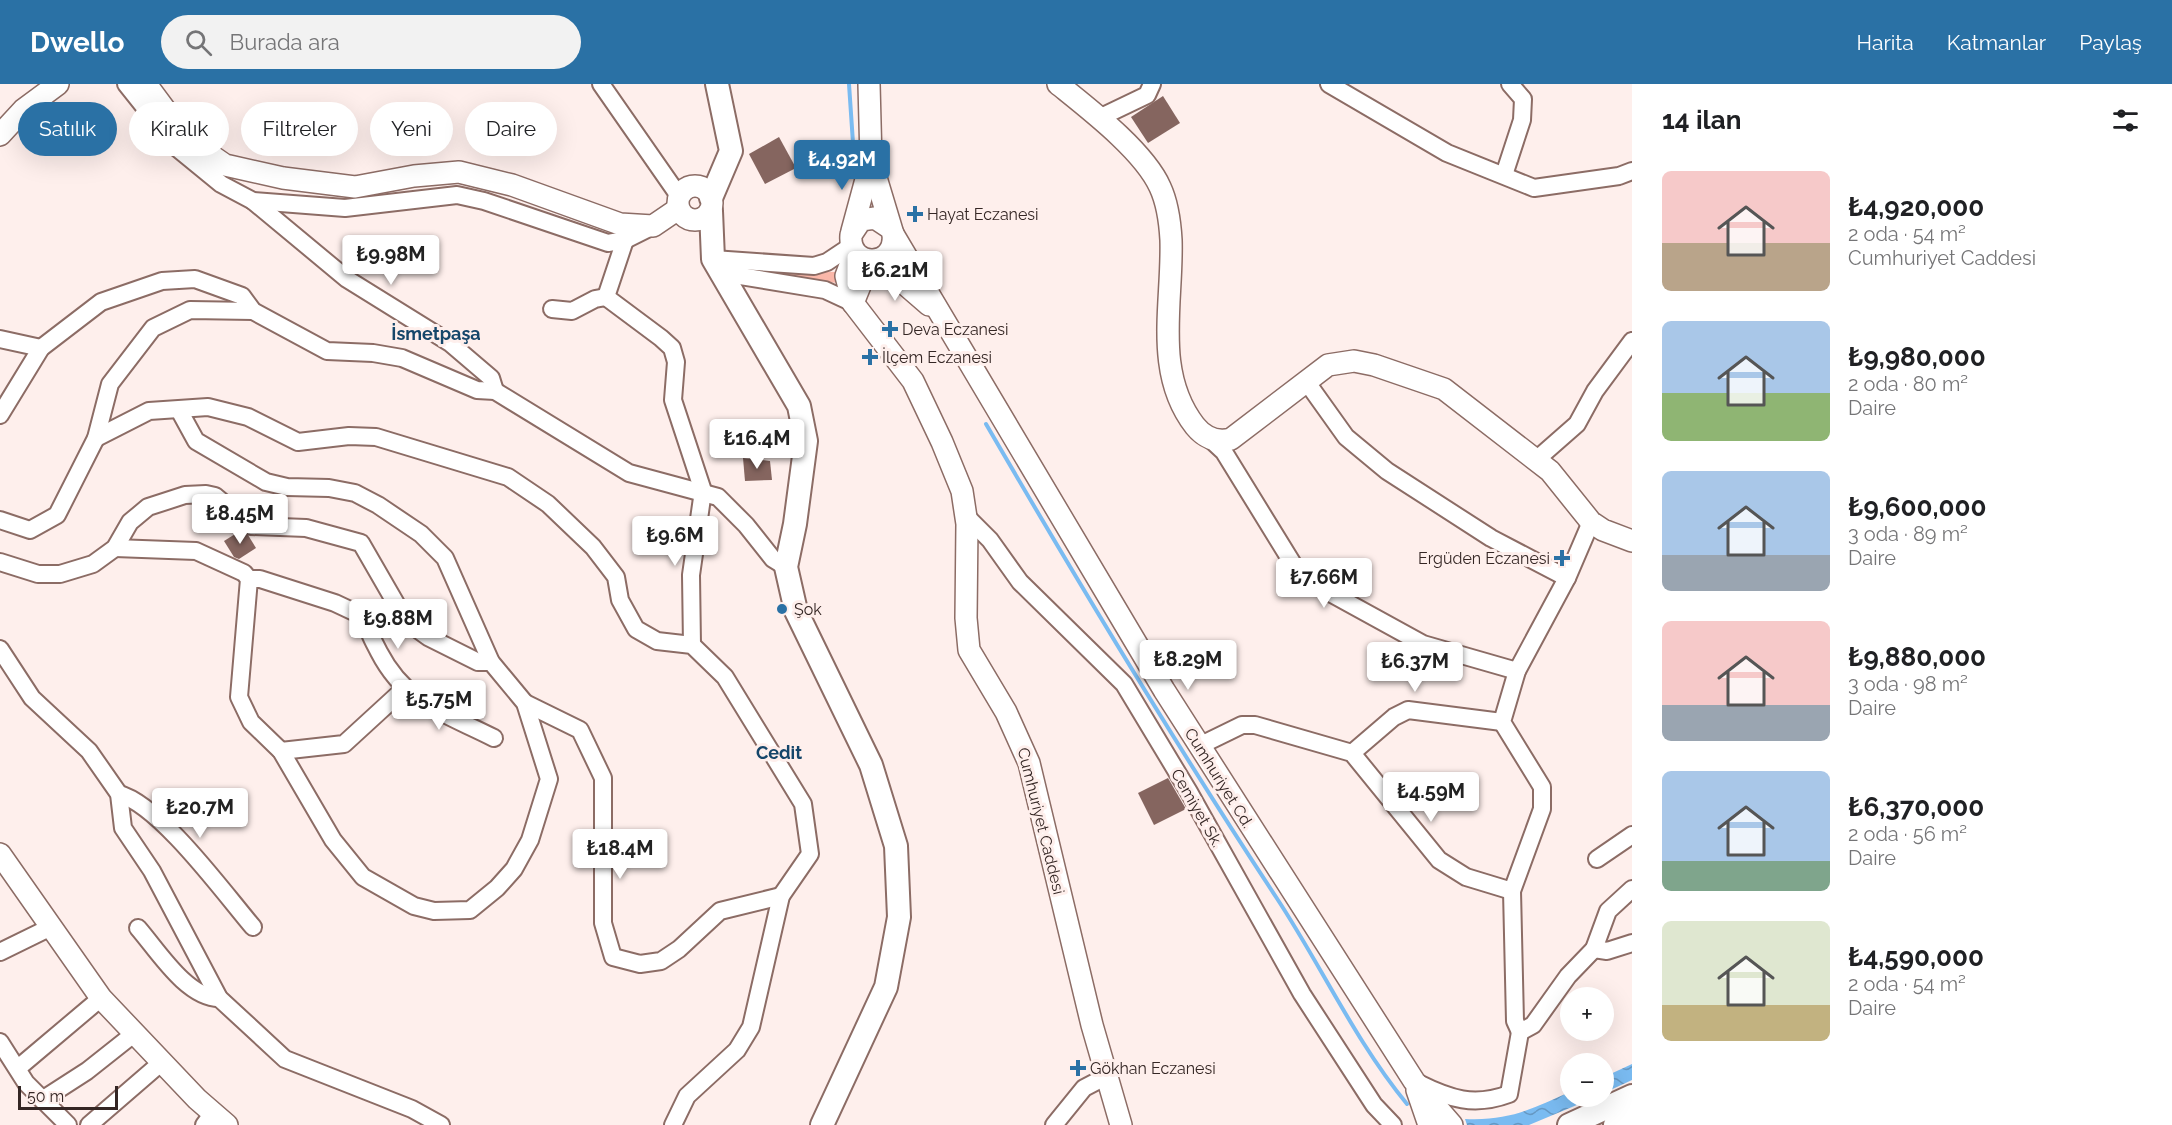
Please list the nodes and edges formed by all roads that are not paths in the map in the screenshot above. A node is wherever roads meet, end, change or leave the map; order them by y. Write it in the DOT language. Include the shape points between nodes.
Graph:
graph roads {
  1 [pos="58,84"];
  2 [pos="126,84"];
  3 [pos="146,84"];
  4 [pos="601,84"];
  5 [pos="717,84"];
  6 [pos="869,84"];
  7 [pos="1058,84"];
  8 [pos="1152,84"];
  9 [pos="1329,84"];
  10 [pos="1510,84"];
  11 [pos="1099,118"];
  12 [pos="0,135"];
  13 [pos="871,161"];
  14 [pos="1632,171"];
  15 [pos="1503,176"];
  16 [pos="253,201"];
  17 [pos="679,202"];
  18 [pos="711,205"];
  19 [pos="653,225"];
  20 [pos="892,231"];
  21 [pos="625,240"];
  22 [pos="861,250"];
  23 [pos="718,266"];
  24 [pos="606,297"];
  25 [pos="853,303"];
  26 [pos="552,309"];
  27 [pos="253,311"];
  28 [pos="940,315"];
  29 [pos="0,339"];
  30 [pos="1632,341"];
  31 [pos="41,348"];
  32 [pos="1306,381"];
  33 [pos="495,391"];
  34 [pos="179,410"];
  35 [pos="0,415"];
  36 [pos="96,438"];
  37 [pos="1210,439"];
  38 [pos="1536,460"];
  39 [pos="703,491"];
  40 [pos="967,517"];
  41 [pos="0,520"];
  42 [pos="1591,522"];
  43 [pos="1632,541"];
  44 [pos="115,548"];
  45 [pos="0,562"];
  46 [pos="786,567"];
  47 [pos="1568,578"];
  48 [pos="249,579"];
  49 [pos="367,618"];
  50 [pos="406,621"];
  51 [pos="692,645"];
  52 [pos="0,649"];
  53 [pos="491,662"];
  54 [pos="1517,671"];
  55 [pos="404,689"];
  56 [pos="525,703"];
  57 [pos="1502,722"];
  58 [pos="494,738"];
  59 [pos="1199,746"];
  60 [pos="281,751"];
  61 [pos="1352,753"];
  62 [pos="119,794"];
  63 [pos="1632,835"];
  64 [pos="0,854"];
  65 [pos="1597,859"];
  66 [pos="1632,889"];
  67 [pos="1512,891"];
  68 [pos="781,896"];
  69 [pos="51,927"];
  70 [pos="253,927"];
  71 [pos="138,928"];
  72 [pos="1632,943"];
  73 [pos="1594,949"];
  74 [pos="0,952"];
  75 [pos="101,998"];
  76 [pos="219,998"];
  77 [pos="1520,1032"];
  78 [pos="135,1033"];
  79 [pos="0,1042"];
  80 [pos="162,1062"];
  81 [pos="18,1068"];
  82 [pos="1107,1076"];
  83 [pos="1414,1081"];
  84 [pos="1632,1096"];
  85 [pos="42,1100"];
  86 [pos="1632,1118"];
  87 [pos="215,1121"];
  88 [pos="68,1125"];
  89 [pos="89,1125"];
  90 [pos="441,1125"];
  91 [pos="673,1125"];
  92 [pos="822,1125"];
  93 [pos="1054,1125"];
  94 [pos="1121,1125"];
  95 [pos="1393,1125"];
  96 [pos="1429,1125"];
  97 [pos="1452,1125"];
  98 [pos="1569,1125"];
  99 [pos="1616,1125"];
  1 -- 12 [label="street" via="23,110"];
  2 -- 16 [label="street" via="177,148 221,184"];
  3 -- 19 [label="street" via="186,138 225,165 283,178 355,187 459,172 512,185 620,225"];
  4 -- 17 [label="street"];
  5 -- 18 [label="main road" via="731,151"];
  6 -- 13 [label="street, Cumhuriyet Caddesi"];
  7 -- 11 [label="street"];
  8 -- 11 [label="street" via="1147,95"];
  9 -- 15 [label="street" via="1447,153"];
  10 -- 15 [label="street" via="1523,99 1522,120"];
  11 -- 37 [label="street" via="1149,167 1167,204 1171,238 1167,340 1171,380 1190,419"];
  13 -- 20 [label="street, Cumhuriyet Caddesi"];
  13 -- 22 [label="street, Cumhuriyet Caddesi"];
  14 -- 15 [label="street" via="1534,188"];
  16 -- 21 [label="street" via="345,208 457,195 608,243"];
  16 -- 33 [label="street" via="347,279 450,343 491,378"];
  17 -- 18 [label="street" via="682,215 694,221 700,220"];
  17 -- 18 [label="street" via="689,187 696,186 708,192"];
  17 -- 19 [label="street"];
  18 -- 23 [label="main road"];
  19 -- 21 [label="street"];
  20 -- 22 [label="street" via="890,251"];
  20 -- 22 [label="street" via="882,220 861,220"];
  20 -- 28 [label="street, Cumhuriyet Cd."];
  21 -- 24 [label="street"];
  22 -- 23 [label="street" via="814,266"];
  22 -- 25 [label="street, Cumhuriyet Caddesi" via="846,276"];
  22 -- 28 [label="street"];
  23 -- 25 [label="street" via="825,290"];
  23 -- 46 [label="main road" via="799,406 806,441"];
  24 -- 26 [label="street" via="572,311"];
  24 -- 39 [label="street" via="672,348 676,362 673,400"];
  25 -- 40 [label="street, Cumhuriyet Caddesi" via="913,381 953,468"];
  27 -- 31 [label="street" via="242,296 195,279 162,281 101,302"];
  27 -- 33 [label="street" via="327,351 402,358 477,390"];
  27 -- 36 [label="street" via="190,310 153,328 110,384"];
  28 -- 59 [label="street, Cumhuriyet Cd."];
  29 -- 31 [label="street"];
  30 -- 38 [label="street" via="1595,390 1577,424"];
  31 -- 35 [label="street"];
  32 -- 37 [label="street" via="1230,439"];
  32 -- 38 [label="street" via="1328,365 1340,362 1374,365 1410,375 1444,389"];
  32 -- 47 [label="street" via="1346,437 1387,471 1491,538"];
  33 -- 39 [label="street" via="629,473"];
  34 -- 36 [label="street" via="149,411"];
  34 -- 51 [label="street" via="207,407 248,417 298,442 376,437 508,477 548,504 593,547 616,577 620,600 636,629 657,641"];
  34 -- 53 [label="street" via="196,441 266,482 355,493 421,534 445,558"];
  36 -- 41 [label="street" via="57,515 30,530"];
  37 -- 54 [label="street" via="1224,452 1301,577 1423,644"];
  38 -- 42 [label="street" via="1561,481"];
  39 -- 46 [label="street" via="718,497 773,559"];
  39 -- 51 [label="street" via="691,575"];
  40 -- 82 [label="street, Cumhuriyet Caddesi" via="969,650 1006,712 1029,763"];
  40 -- 95 [label="street, Cemiyet Sk." via="990,540 1020,582 1124,684 1302,994 1374,1105"];
  42 -- 43 [label="street"];
  42 -- 47 [label="street"];
  44 -- 45 [label="street" via="93,564 60,574 38,574"];
  44 -- 48 [label="street" via="196,552 244,573"];
  44 -- 50 [label="street" via="130,522 148,507 185,495 215,496 251,526 306,528 361,543"];
  46 -- 92 [label="main road" via="796,611 871,765 896,846 899,917 886,987"];
  47 -- 54 [label="street"];
  48 -- 49 [label="street" via="335,603"];
  48 -- 60 [label="street" via="239,697 251,722"];
  49 -- 50 [label="street"];
  49 -- 55 [label="street" via="367,628 385,663"];
  50 -- 53 [label="street" via="428,637 478,662"];
  51 -- 68 [label="street" via="726,677 803,804 810,854"];
  52 -- 62 [label="street" via="32,698 89,751"];
  53 -- 56 [label="street"];
  54 -- 57 [label="street"];
  55 -- 58 [label="street" via="435,710"];
  55 -- 60 [label="street" via="344,744"];
  56 -- 60 [label="street" via="549,778 530,840 514,868 470,910 434,911 414,906 363,877 333,840"];
  56 -- 68 [label="street" via="580,730 603,778 603,923 614,957 640,964 661,961 720,911"];
  57 -- 61 [label="street" via="1408,710"];
  57 -- 67 [label="street" via="1542,787 1542,809"];
  59 -- 61 [label="street" via="1242,725 1255,725"];
  59 -- 83 [label="street, Cumhuriyet Cd."];
  61 -- 67 [label="street" via="1439,860 1466,877"];
  62 -- 70 [label="street" via="130,797 170,831"];
  62 -- 76 [label="street" via="123,828 152,871"];
  63 -- 65 [label="street"];
  64 -- 69 [label="street"];
  66 -- 73 [label="street" via="1608,910"];
  67 -- 77 [label="street" via="1515,1022"];
  68 -- 91 [label="street" via="751,1027 737,1050 687,1096"];
  69 -- 74 [label="street"];
  69 -- 75 [label="street"];
  71 -- 76 [label="street" via="193,990 208,998"];
  72 -- 73 [label="street" via="1607,951"];
  73 -- 77 [label="street" via="1568,976 1533,1025"];
  75 -- 78 [label="street"];
  75 -- 81 [label="street"];
  76 -- 90 [label="street" via="285,1059 412,1109"];
  77 -- 83 [label="street" via="1509,1094 1490,1101 1449,1098"];
  78 -- 80 [label="street"];
  78 -- 85 [label="street"];
  79 -- 81 [label="street"];
  80 -- 87 [label="street"];
  80 -- 89 [label="street"];
  81 -- 85 [label="street"];
  82 -- 93 [label="street" via="1084,1088"];
  82 -- 94 [label="street, Cumhuriyet Caddesi"];
  83 -- 96 [label="street"];
  83 -- 97 [label="street"];
  84 -- 98 [label="main road"];
  85 -- 88 [label="street"];
  86 -- 99 [label="main road"];
}
